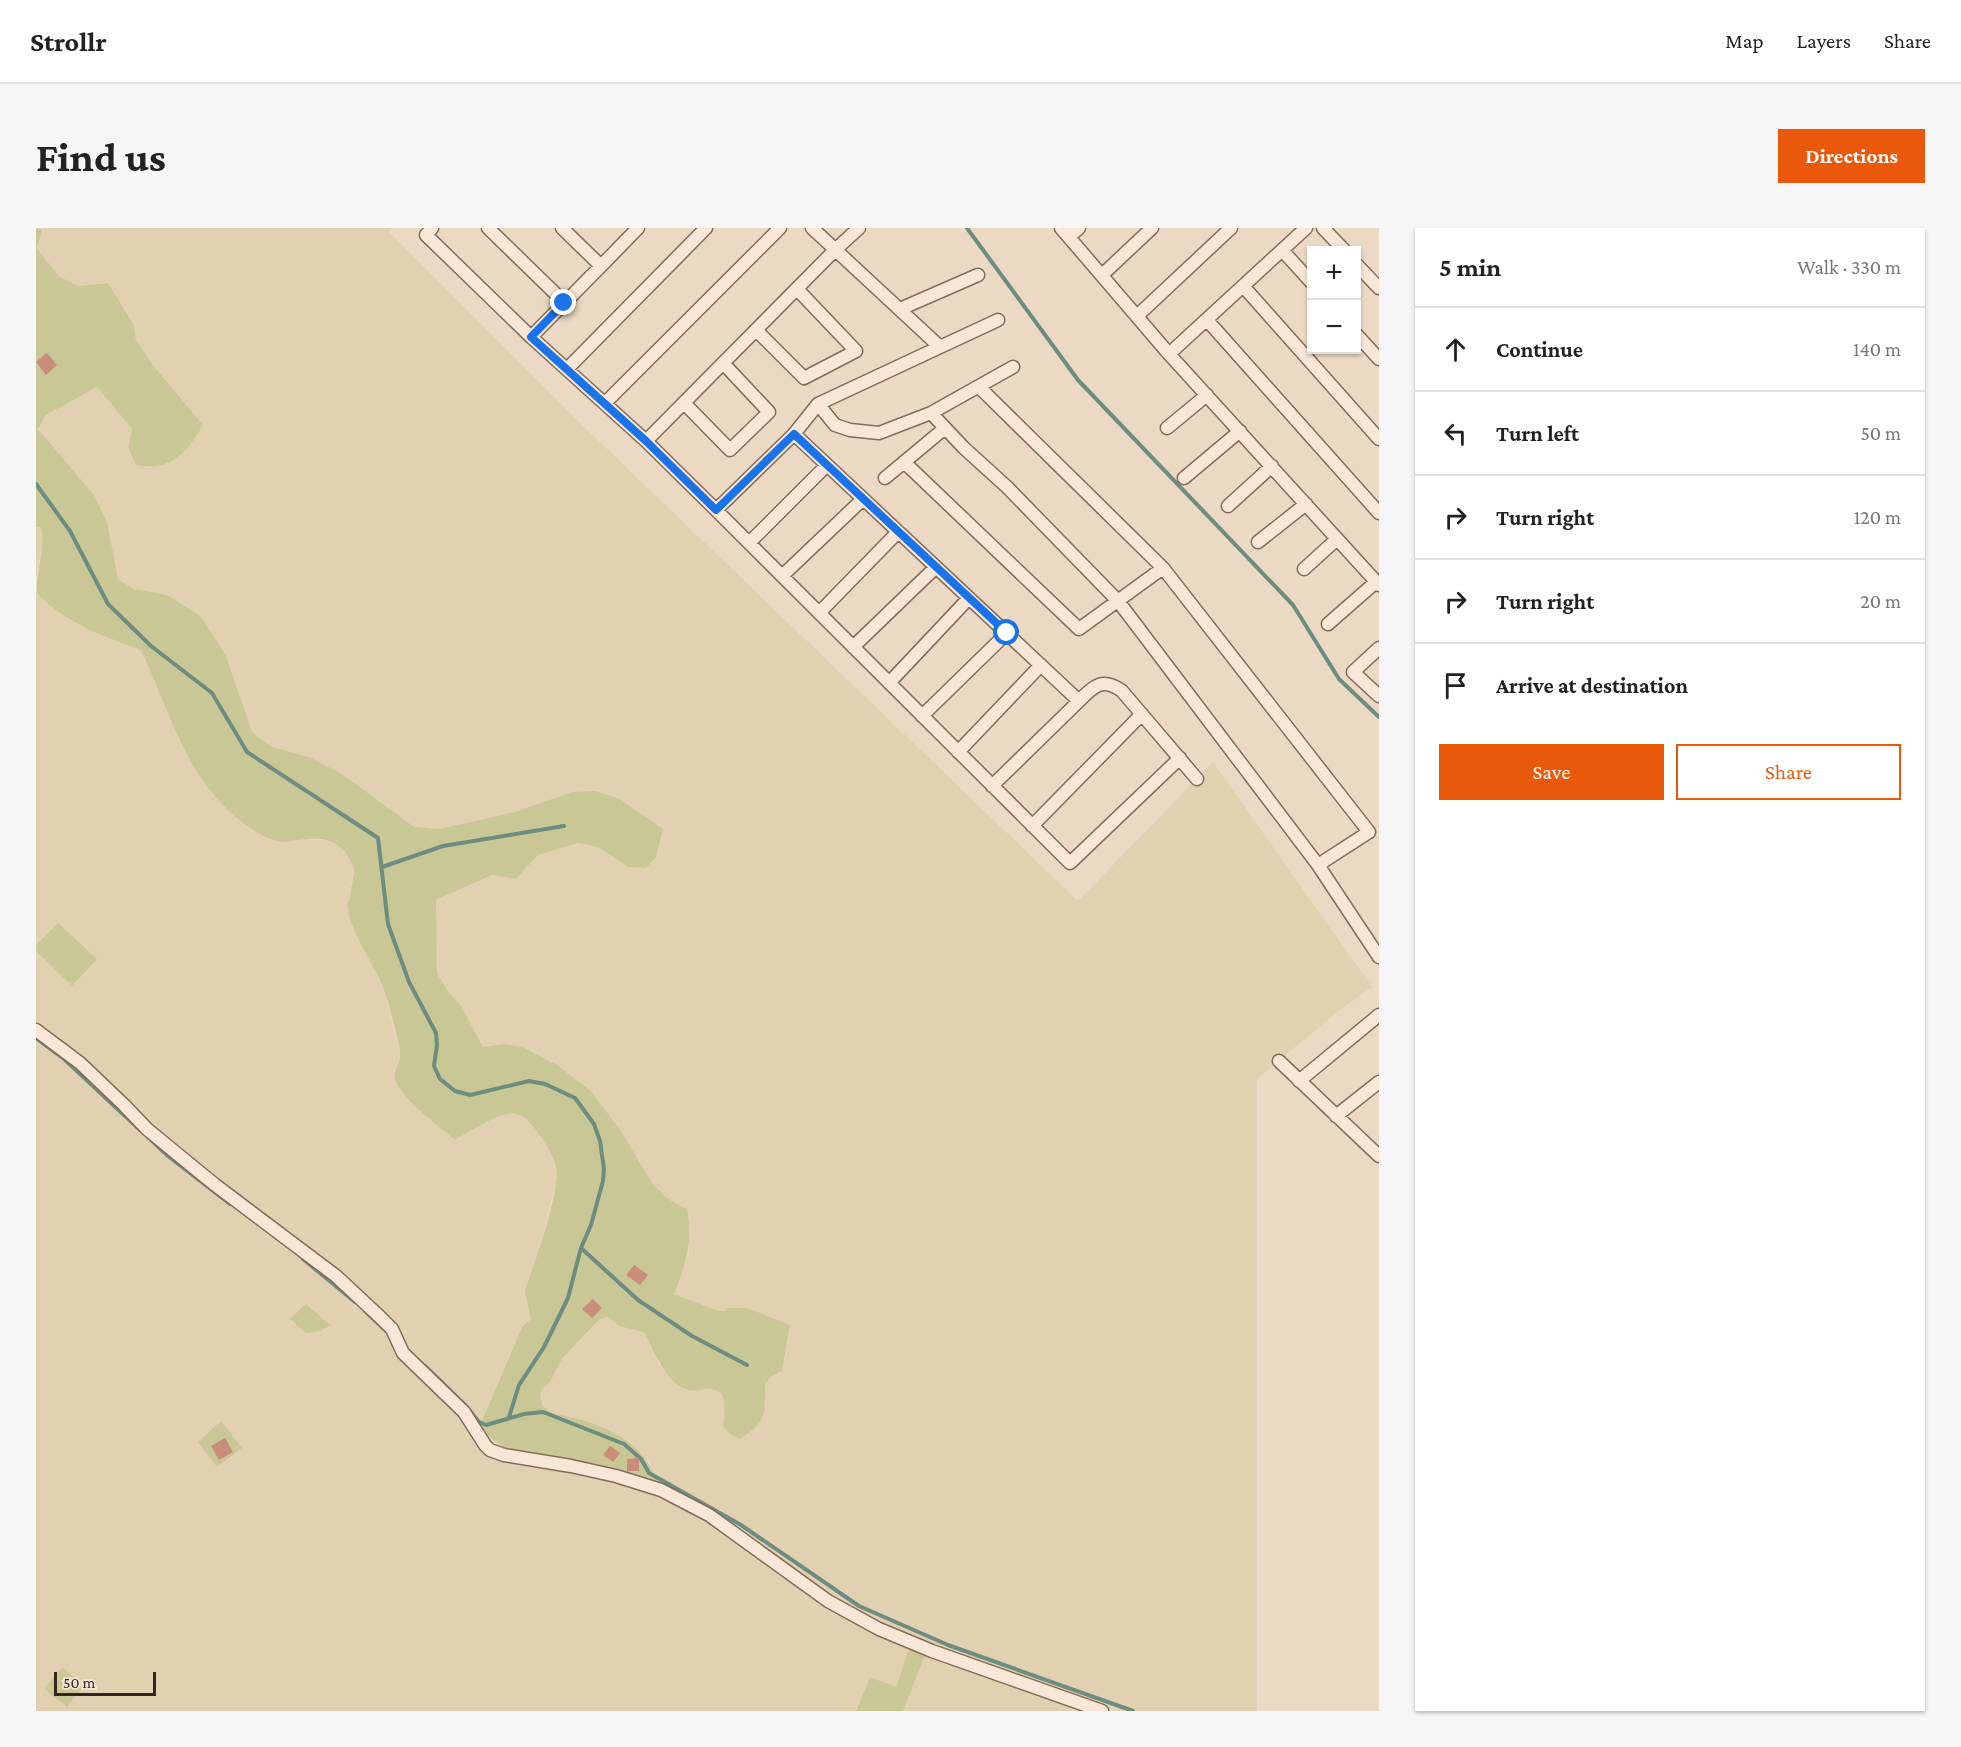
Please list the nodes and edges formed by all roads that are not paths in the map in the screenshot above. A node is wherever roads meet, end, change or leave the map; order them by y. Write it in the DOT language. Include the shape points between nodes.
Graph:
graph roads {
  1 [pos="432,228"];
  2 [pos="488,228"];
  3 [pos="562,228"];
  4 [pos="638,228"];
  5 [pos="706,228"];
  6 [pos="780,228"];
  7 [pos="812,228"];
  8 [pos="859,228"];
  9 [pos="1079,228"];
  10 [pos="1152,228"];
  11 [pos="1232,228"];
  12 [pos="1306,228"];
  13 [pos="1323,228"];
  14 [pos="1065,233"];
  15 [pos="1340,246"];
  16 [pos="836,249"];
  17 [pos="1282,250"];
  18 [pos="601,266"];
  19 [pos="1361,269"];
  20 [pos="978,275"];
  21 [pos="1102,275"];
  22 [pos="1307,278"];
  23 [pos="1243,286"];
  24 [pos="1379,288"];
  25 [pos="797,289"];
  26 [pos="564,303"];
  27 [pos="900,309"];
  28 [pos="1137,316"];
  29 [pos="998,320"];
  30 [pos="1207,320"];
  31 [pos="756,330"];
  32 [pos="531,337"];
  33 [pos="1361,339"];
  34 [pos="940,347"];
  35 [pos="1169,354"];
  36 [pos="1379,359"];
  37 [pos="723,363"];
  38 [pos="1013,367"];
  39 [pos="567,369"];
  40 [pos="979,387"];
  41 [pos="1207,395"];
  42 [pos="605,403"];
  43 [pos="684,403"];
  44 [pos="818,404"];
  45 [pos="931,413"];
  46 [pos="945,428"];
  47 [pos="1167,428"];
  48 [pos="1240,431"];
  49 [pos="794,434"];
  50 [pos="1379,439"];
  51 [pos="646,441"];
  52 [pos="904,462"];
  53 [pos="827,465"];
  54 [pos="1272,466"];
  55 [pos="885,478"];
  56 [pos="1184,478"];
  57 [pos="863,499"];
  58 [pos="1306,504"];
  59 [pos="1228,506"];
  60 [pos="716,510"];
  61 [pos="1379,513"];
  62 [pos="898,532"];
  63 [pos="1337,539"];
  64 [pos="1258,542"];
  65 [pos="749,543"];
  66 [pos="936,567"];
  67 [pos="1163,568"];
  68 [pos="1304,569"];
  69 [pos="782,576"];
  70 [pos="1377,583"];
  71 [pos="969,598"];
  72 [pos="1118,601"];
  73 [pos="819,613"];
  74 [pos="1328,624"];
  75 [pos="1007,633"];
  76 [pos="853,647"];
  77 [pos="1379,648"];
  78 [pos="1041,665"];
  79 [pos="889,683"];
  80 [pos="1379,696"];
  81 [pos="1079,701"];
  82 [pos="1143,714"];
  83 [pos="922,716"];
  84 [pos="958,752"];
  85 [pos="1180,758"];
  86 [pos="1197,779"];
  87 [pos="992,786"];
  88 [pos="1032,826"];
  89 [pos="1318,866"];
  90 [pos="1379,957"];
  91 [pos="1379,1015"];
  92 [pos="36,1030"];
  93 [pos="1279,1061"];
  94 [pos="1299,1081"];
  95 [pos="1379,1082"];
  96 [pos="1336,1116"];
  97 [pos="1377,1151"];
  98 [pos="1102,1711"];
  1 -- 32 [label="street" via="426,235"];
  2 -- 26 [label="street"];
  3 -- 18 [label="street"];
  4 -- 18 [label="street"];
  5 -- 39 [label="street"];
  6 -- 42 [label="street"];
  7 -- 16 [label="street"];
  8 -- 16 [label="street"];
  9 -- 14 [label="street"];
  10 -- 21 [label="street"];
  11 -- 28 [label="street"];
  12 -- 17 [label="street"];
  13 -- 15 [label="street"];
  14 -- 21 [label="street"];
  16 -- 25 [label="street"];
  16 -- 27 [label="street"];
  17 -- 22 [label="street"];
  17 -- 23 [label="street"];
  18 -- 26 [label="street"];
  19 -- 24 [label="street"];
  20 -- 27 [label="street"];
  21 -- 28 [label="street"];
  23 -- 30 [label="street"];
  23 -- 50 [label="street"];
  25 -- 31 [label="street"];
  25 -- 31 [label="street" via="856,351 804,378"];
  26 -- 32 [label="street"];
  27 -- 34 [label="street"];
  28 -- 35 [label="street"];
  29 -- 34 [label="street"];
  30 -- 35 [label="street"];
  30 -- 61 [label="street"];
  31 -- 37 [label="street"];
  32 -- 39 [label="street"];
  33 -- 36 [label="street"];
  34 -- 44 [label="street"];
  35 -- 41 [label="street"];
  37 -- 43 [label="street"];
  37 -- 43 [label="street" via="769,412 730,450"];
  38 -- 40 [label="street"];
  39 -- 42 [label="street"];
  40 -- 45 [label="street"];
  40 -- 67 [label="street"];
  41 -- 47 [label="street"];
  41 -- 48 [label="street"];
  42 -- 51 [label="street"];
  43 -- 51 [label="street"];
  44 -- 45 [label="street" via="835,425 879,433"];
  44 -- 49 [label="street"];
  45 -- 46 [label="street"];
  46 -- 52 [label="street"];
  46 -- 72 [label="street"];
  48 -- 54 [label="street"];
  48 -- 56 [label="street"];
  49 -- 53 [label="street"];
  49 -- 60 [label="street"];
  51 -- 60 [label="street"];
  52 -- 55 [label="street"];
  52 -- 72 [label="street" via="1079,629"];
  53 -- 57 [label="street"];
  53 -- 65 [label="street"];
  54 -- 58 [label="street"];
  54 -- 59 [label="street"];
  57 -- 62 [label="street"];
  57 -- 69 [label="street"];
  58 -- 63 [label="street"];
  58 -- 64 [label="street"];
  60 -- 65 [label="street"];
  62 -- 66 [label="street"];
  62 -- 73 [label="street"];
  63 -- 68 [label="street"];
  63 -- 70 [label="street"];
  65 -- 69 [label="street"];
  66 -- 71 [label="street"];
  66 -- 76 [label="street"];
  67 -- 72 [label="street"];
  67 -- 89 [label="street" via="1369,832"];
  69 -- 73 [label="street"];
  70 -- 74 [label="street"];
  71 -- 75 [label="street"];
  71 -- 79 [label="street"];
  72 -- 89 [label="street"];
  73 -- 76 [label="street"];
  75 -- 78 [label="street"];
  75 -- 83 [label="street"];
  76 -- 79 [label="street"];
  77 -- 80 [label="street" via="1353,672"];
  78 -- 81 [label="street"];
  78 -- 84 [label="street"];
  79 -- 83 [label="street"];
  81 -- 82 [label="street" via="1094,685 1113,684"];
  81 -- 87 [label="street"];
  82 -- 85 [label="street"];
  82 -- 88 [label="street"];
  83 -- 84 [label="street"];
  84 -- 87 [label="street"];
  85 -- 86 [label="street"];
  85 -- 88 [label="street" via="1070,863"];
  87 -- 88 [label="street"];
  89 -- 90 [label="street"];
  91 -- 94 [label="street"];
  92 -- 98 [label="street" via="80,1063 170,1149 336,1276 392,1329 403,1353 464,1412 490,1450 616,1476 661,1490 709,1515 828,1601 879,1629"];
  93 -- 94 [label="street"];
  94 -- 96 [label="street"];
  95 -- 96 [label="street"];
  96 -- 97 [label="street"];
}
